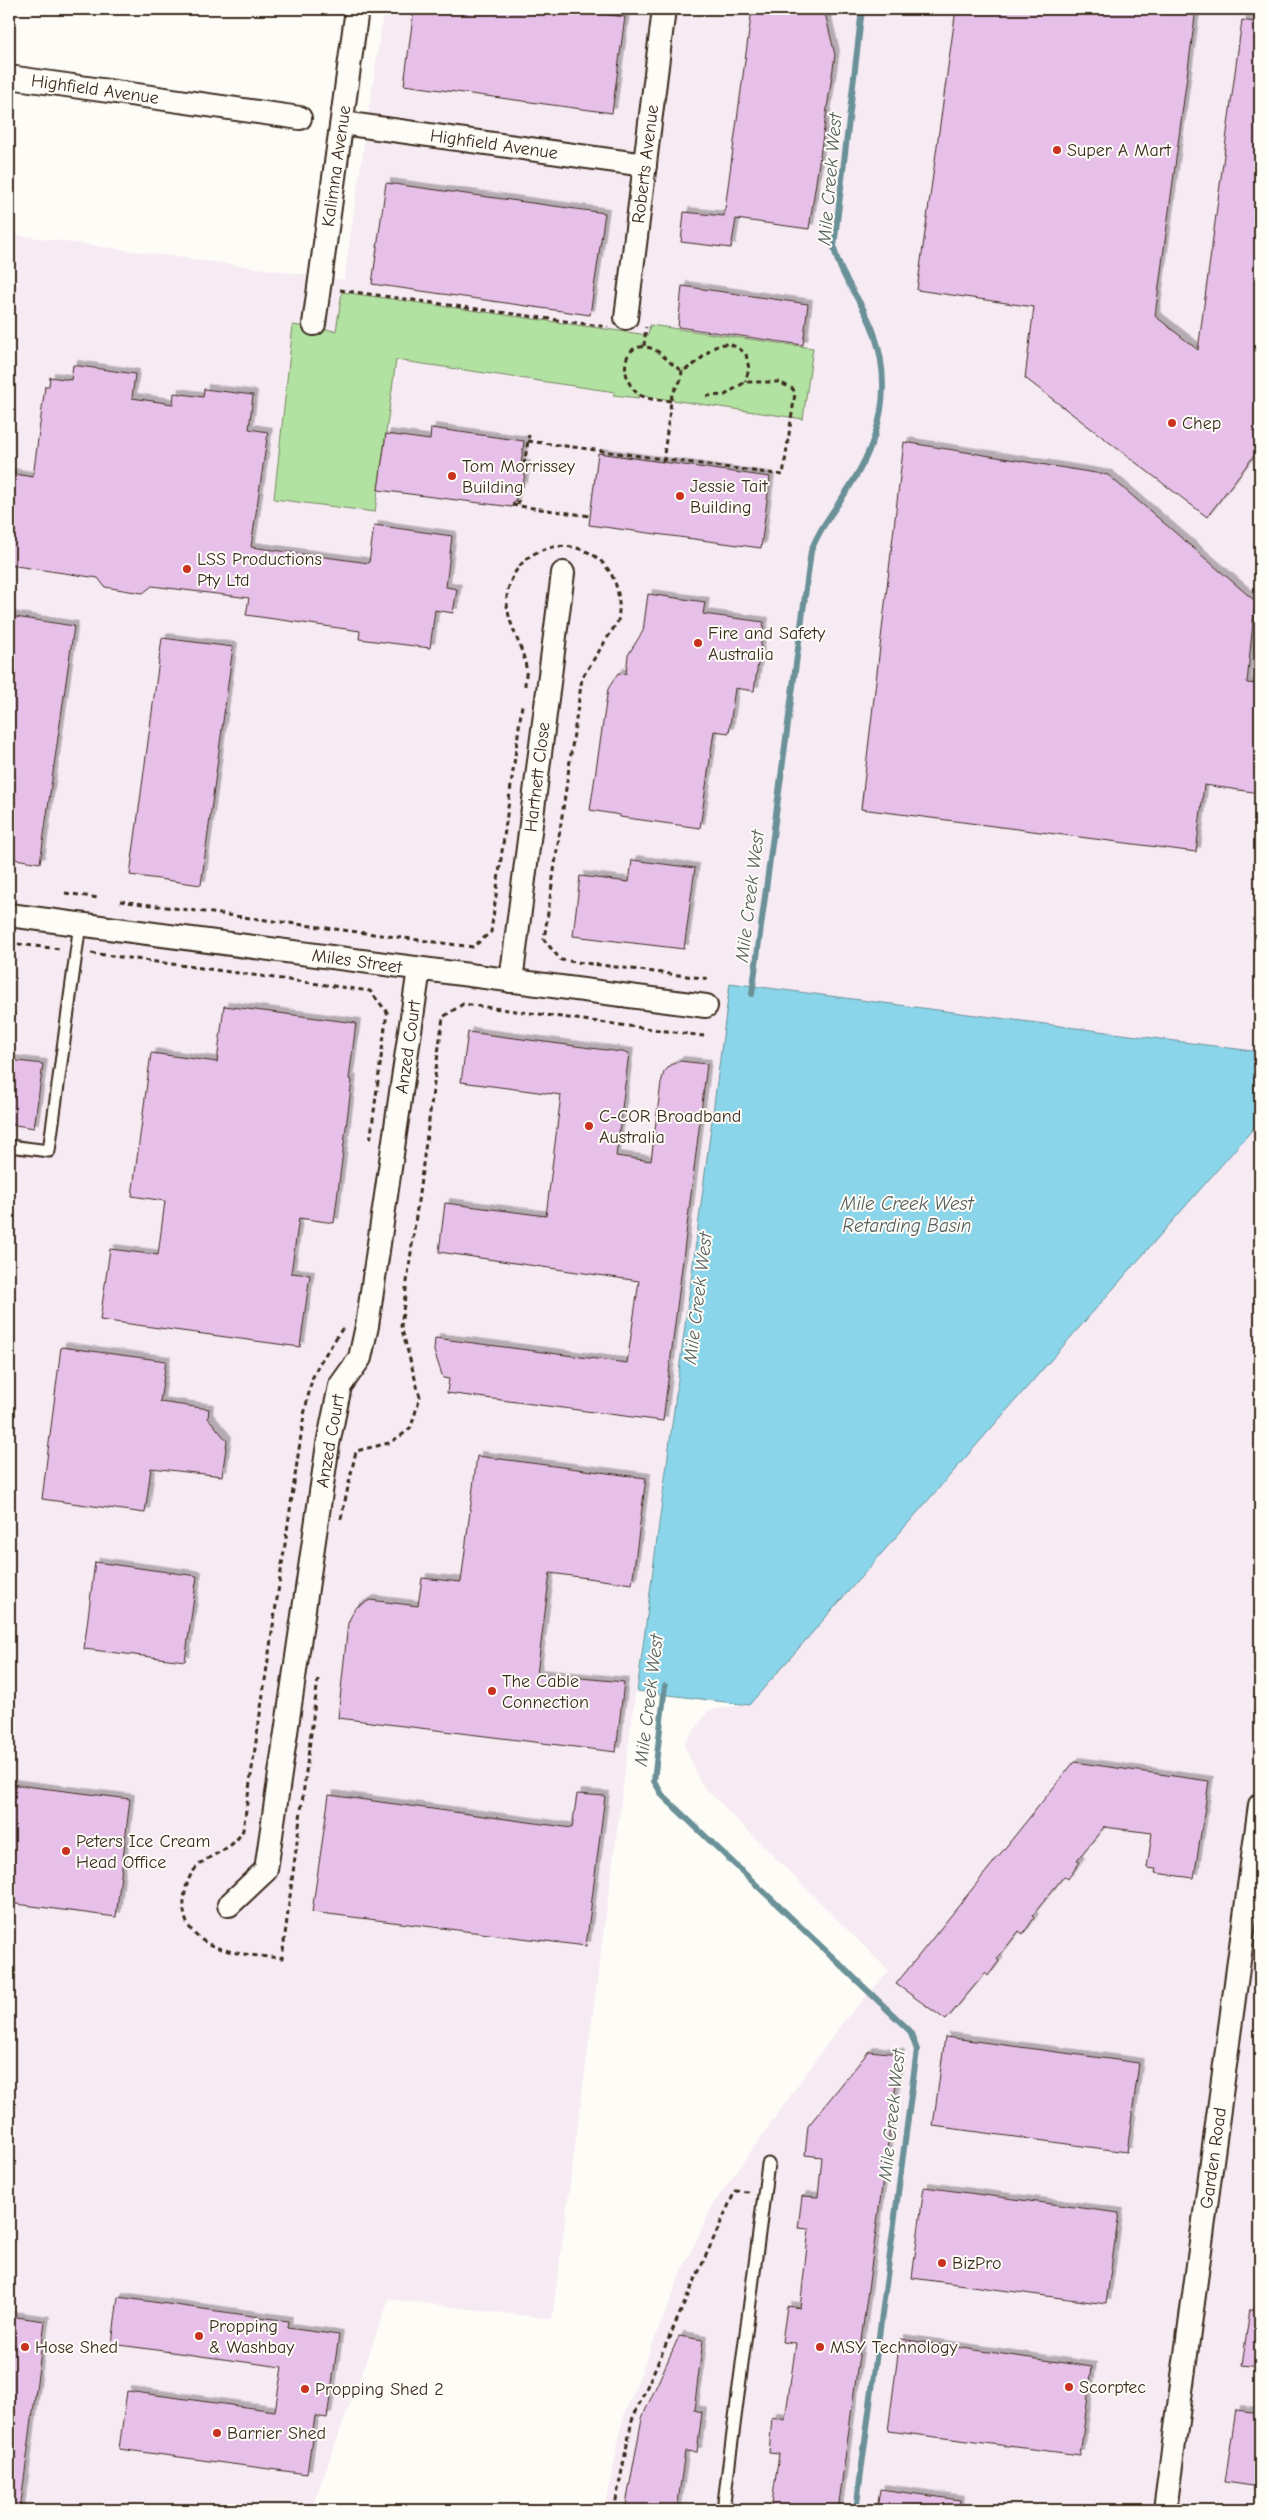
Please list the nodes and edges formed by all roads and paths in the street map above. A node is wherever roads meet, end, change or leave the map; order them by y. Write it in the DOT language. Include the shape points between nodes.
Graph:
graph roads {
  1 [pos="357,9"];
  2 [pos="664,9"];
  3 [pos="9,77"];
  4 [pos="300,118"];
  5 [pos="342,123"];
  6 [pos="645,166"];
  7 [pos="340,290"];
  8 [pos="314,324"];
  9 [pos="630,325"];
  10 [pos="646,332"];
  11 [pos="644,346"];
  12 [pos="682,370"];
  13 [pos="745,382"];
  14 [pos="706,396"];
  15 [pos="671,402"];
  16 [pos="528,435"];
  17 [pos="528,440"];
  18 [pos="664,460"];
  19 [pos="524,465"];
  20 [pos="520,487"];
  21 [pos="512,504"];
  22 [pos="518,506"];
  23 [pos="590,516"];
  24 [pos="563,573"];
  25 [pos="65,893"];
  26 [pos="99,898"];
  27 [pos="120,901"];
  28 [pos="9,915"];
  29 [pos="80,924"];
  30 [pos="9,944"];
  31 [pos="463,947"];
  32 [pos="76,951"];
  33 [pos="419,970"];
  34 [pos="511,981"];
  35 [pos="706,1006"];
  36 [pos="704,1036"];
  37 [pos="9,1146"];
  38 [pos="369,1148"];
  39 [pos="346,1323"];
  40 [pos="340,1524"];
  41 [pos="318,1677"];
  42 [pos="1260,1805"];
  43 [pos="229,1905"];
  44 [pos="768,2164"];
  45 [pos="765,2194"];
  46 [pos="614,2510"];
  47 [pos="723,2510"];
  48 [pos="1165,2510"];
  1 -- 5 [label="street, Kalimna Avenue"];
  2 -- 6 [label="street, Roberts Avenue"];
  3 -- 4 [label="street, Highfield Avenue"];
  5 -- 6 [label="street, Highfield Avenue"];
  5 -- 8 [label="street, Kalimna Avenue"];
  6 -- 9 [label="street, Roberts Avenue"];
  7 -- 9 [label="path"];
  9 -- 10 [label="path"];
  9 -- 10 [label="path"];
  10 -- 11 [label="path"];
  11 -- 12 [label="path" via="659,351"];
  11 -- 15 [label="path" via="636,348 625,362 628,381 643,397"];
  12 -- 13 [label="path" via="693,365 712,347 732,345 746,354 749,369"];
  12 -- 15 [label="path"];
  13 -- 14 [label="path" via="725,395"];
  13 -- 18 [label="path" via="779,382 795,393 784,475"];
  15 -- 18 [label="path"];
  16 -- 17 [label="path"];
  17 -- 18 [label="path"];
  17 -- 19 [label="path"];
  20 -- 22 [label="path"];
  21 -- 22 [label="path"];
  22 -- 23 [label="path"];
  24 -- 34 [label="street, Hartnett Close"];
  25 -- 26 [label="path"];
  27 -- 31 [label="path"];
  28 -- 29 [label="street, Miles Street"];
  29 -- 32 [label="lane"];
  29 -- 33 [label="street, Miles Street"];
  30 -- 32 [label="path"];
  32 -- 37 [label="lane" via="49,1151"];
  32 -- 38 [label="path" via="370,991 387,1012"];
  33 -- 34 [label="street, Miles Street"];
  33 -- 43 [label="street, Anzed Court" via="367,1326 360,1358 340,1386 328,1444 266,1870"];
  34 -- 35 [label="street, Miles Street"];
  36 -- 40 [label="path" via="463,1004 443,1017 401,1326 420,1397 411,1427 402,1435 389,1443 356,1451"];
  39 -- 41 [label="path" via="312,1379 304,1415 243,1830 231,1847 196,1868 184,1891 183,1907 187,1922 196,1934 216,1948 282,1958"];
  42 -- 48 [label="street, Garden Road"];
  44 -- 45 [label="lane"];
  45 -- 46 [label="path" via="735,2191 632,2420"];
  45 -- 47 [label="lane"];
}
